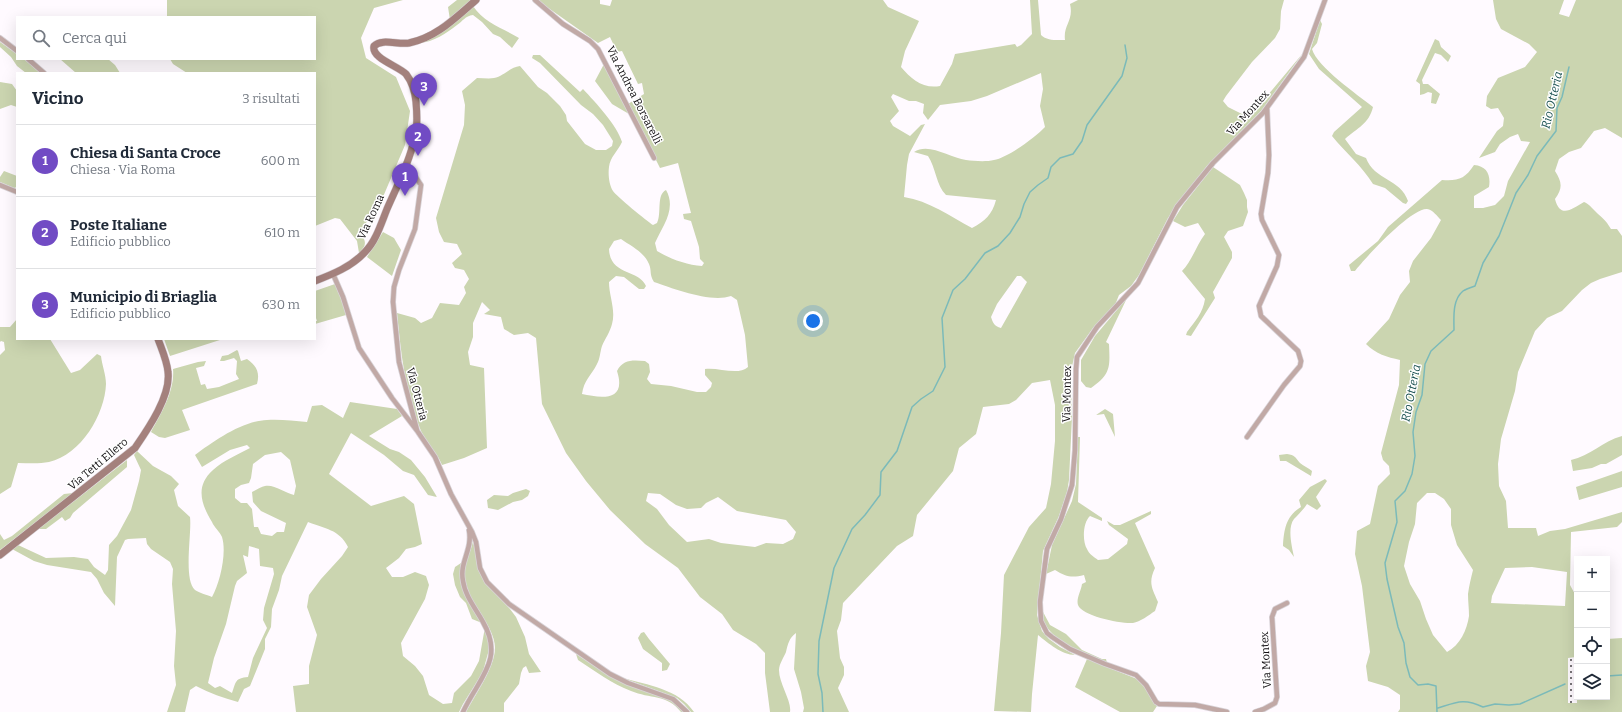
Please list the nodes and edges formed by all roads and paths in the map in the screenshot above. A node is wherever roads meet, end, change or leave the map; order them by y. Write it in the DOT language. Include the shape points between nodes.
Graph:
graph roads {
  1 [pos="476,0"];
  2 [pos="535,0"];
  3 [pos="1325,0"];
  4 [pos="0,38"];
  5 [pos="16,50"];
  6 [pos="29,60"];
  7 [pos="43,72"];
  8 [pos="1267,108"];
  9 [pos="654,158"];
  10 [pos="406,164"];
  11 [pos="0,185"];
  12 [pos="16,192"];
  13 [pos="333,274"];
  14 [pos="316,281"];
  15 [pos="158,340"];
  16 [pos="418,432"];
  17 [pos="1247,437"];
  18 [pos="467,522"];
  19 [pos="0,555"];
  20 [pos="1287,603"];
  21 [pos="463,712"];
  22 [pos="688,712"];
  23 [pos="1227,712"];
  24 [pos="1255,712"];
  1 -- 10 [label="main road" via="447,26 429,36 408,43 380,42 374,46 375,54 398,68 409,78 415,90 416,135"];
  2 -- 9 [label="street, Via Andrea Borsarelli" via="598,49"];
  3 -- 8 [label="street, Via Montex" via="1304,57"];
  4 -- 5 [label="street"];
  6 -- 7 [label="street"];
  8 -- 17 [label="street" via="1268,173 1261,214 1279,255 1259,312 1298,352 1301,361 1300,366"];
  8 -- 23 [label="street, Via Montex" via="1213,163 1177,208 1138,283 1097,327 1078,356 1072,485 1061,519 1046,549 1040,602 1043,627 1052,637 1070,649 1136,675 1159,704 1195,705"];
  10 -- 13 [label="main road, Via Roma" via="371,245 355,261"];
  10 -- 16 [label="street, Via Otteria" via="420,186 415,229 396,280 393,302 399,362"];
  11 -- 12 [label="street"];
  13 -- 14 [label="main road, Via Roma"];
  13 -- 16 [label="street, Via Otteria" via="360,348 392,398"];
  15 -- 19 [label="main road, Via Tetti Ellero" via="167,365 168,383 150,425 135,448"];
  16 -- 18 [label="street" via="435,457"];
  18 -- 21 [label="street" via="470,541 463,565 463,582 466,593 486,627 492,652 486,671"];
  18 -- 22 [label="street" via="476,542 483,575 509,604 610,674 673,699"];
  20 -- 24 [label="street, Via Montex" via="1275,609 1272,617 1277,697 1275,702"];
}
